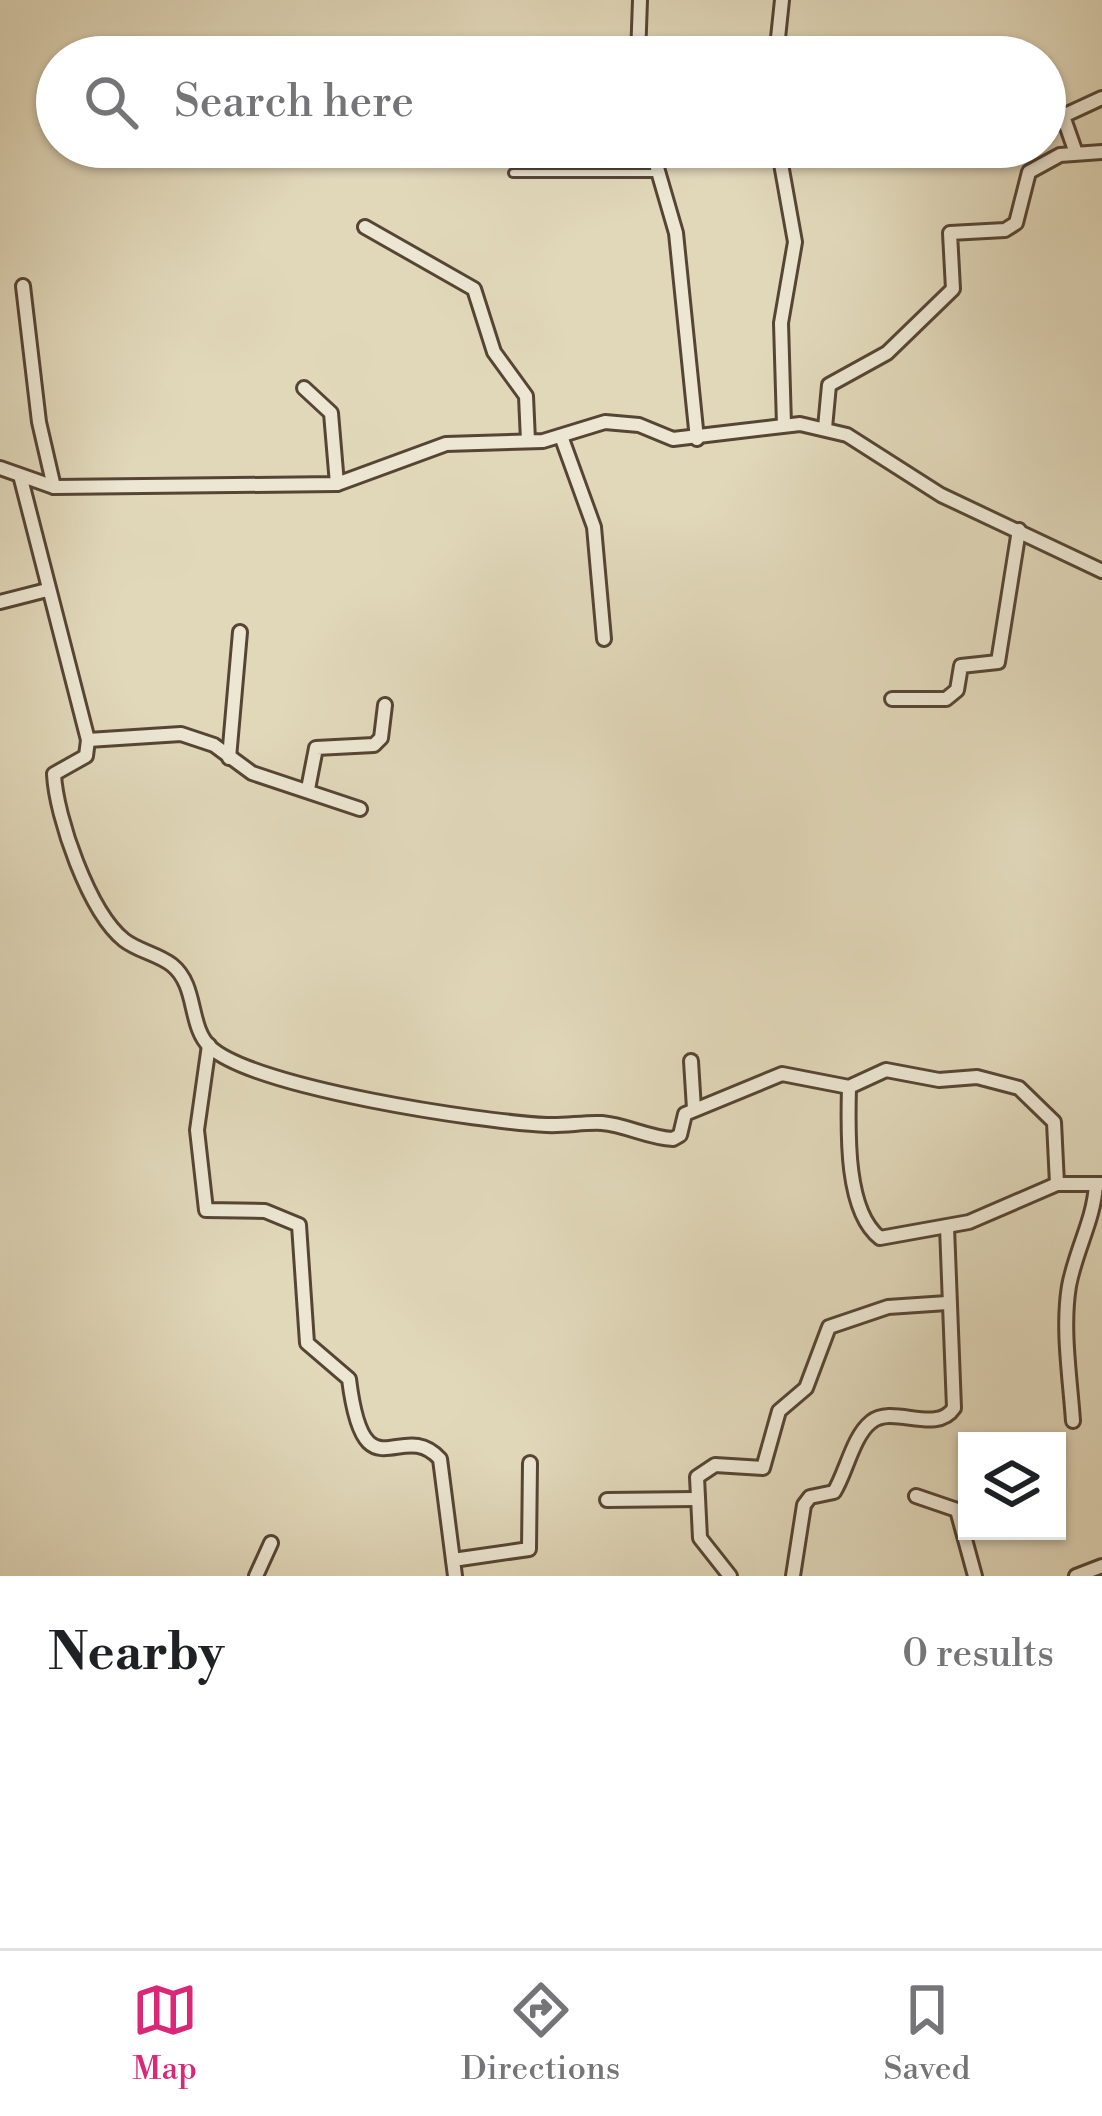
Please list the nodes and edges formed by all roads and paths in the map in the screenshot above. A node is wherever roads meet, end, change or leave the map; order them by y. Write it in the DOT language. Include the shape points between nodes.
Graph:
graph roads {
  1 [pos="640,0"];
  2 [pos="782,0"];
  3 [pos="639,36"];
  4 [pos="778,36"];
  5 [pos="1102,98"];
  6 [pos="1066,115"];
  7 [pos="1066,125"];
  8 [pos="1102,152"];
  9 [pos="1066,153"];
  10 [pos="1076,153"];
  11 [pos="657,168"];
  12 [pos="782,168"];
  13 [pos="1032,168"];
  14 [pos="513,173"];
  15 [pos="658,173"];
  16 [pos="365,227"];
  17 [pos="23,286"];
  18 [pos="304,388"];
  19 [pos="784,424"];
  20 [pos="825,428"];
  21 [pos="561,436"];
  22 [pos="697,439"];
  23 [pos="528,441"];
  24 [pos="0,468"];
  25 [pos="21,479"];
  26 [pos="337,484"];
  27 [pos="54,487"];
  28 [pos="1019,530"];
  29 [pos="1102,571"];
  30 [pos="47,590"];
  31 [pos="0,602"];
  32 [pos="240,632"];
  33 [pos="604,639"];
  34 [pos="892,699"];
  35 [pos="385,705"];
  36 [pos="88,740"];
  37 [pos="229,758"];
  38 [pos="308,789"];
  39 [pos="360,809"];
  40 [pos="209,1046"];
  41 [pos="691,1061"];
  42 [pos="849,1088"];
  43 [pos="694,1109"];
  44 [pos="1057,1184"];
  45 [pos="1099,1184"];
  46 [pos="947,1227"];
  47 [pos="946,1303"];
  48 [pos="1073,1421"];
  49 [pos="530,1462"];
  50 [pos="916,1496"];
  51 [pos="695,1498"];
  52 [pos="607,1500"];
  53 [pos="271,1543"];
  54 [pos="453,1560"];
  55 [pos="1102,1566"];
  56 [pos="256,1576"];
  57 [pos="455,1576"];
  58 [pos="730,1576"];
  59 [pos="794,1576"];
  60 [pos="975,1576"];
  61 [pos="1076,1576"];
  1 -- 3 [label="street"];
  2 -- 4 [label="street"];
  5 -- 6 [label="street"];
  7 -- 10 [label="street"];
  8 -- 10 [label="street"];
  9 -- 10 [label="street"];
  11 -- 15 [label="street"];
  12 -- 19 [label="street" via="795,242 781,323"];
  13 -- 20 [label="street" via="1016,223 950,233 953,289 887,353 829,385"];
  14 -- 15 [label="lane"];
  15 -- 22 [label="street" via="676,233"];
  16 -- 23 [label="street" via="474,290 494,352 526,396"];
  17 -- 27 [label="street"];
  18 -- 26 [label="street" via="331,413"];
  19 -- 20 [label="street"];
  19 -- 22 [label="street"];
  20 -- 28 [label="street"];
  21 -- 22 [label="street" via="621,421"];
  21 -- 23 [label="street"];
  21 -- 33 [label="street" via="594,527"];
  23 -- 26 [label="street" via="446,444"];
  24 -- 25 [label="street"];
  25 -- 27 [label="street"];
  25 -- 30 [label="street"];
  26 -- 27 [label="street"];
  28 -- 29 [label="street"];
  28 -- 34 [label="street" via="998,662 961,665 957,690 946,699"];
  30 -- 31 [label="street"];
  30 -- 36 [label="street"];
  32 -- 37 [label="street"];
  35 -- 38 [label="street" via="374,745 316,748"];
  36 -- 37 [label="street" via="181,734"];
  36 -- 40 [label="street" via="86,756 54,774 70,846 109,923 182,977"];
  37 -- 38 [label="street"];
  38 -- 39 [label="street"];
  40 -- 43 [label="street" via="291,1081 417,1110 549,1126 604,1123 673,1139"];
  40 -- 54 [label="street" via="196,1130 206,1210 265,1211 299,1225 307,1343 349,1379 364,1440 425,1448 440,1459"];
  41 -- 43 [label="street"];
  42 -- 43 [label="street" via="782,1074"];
  42 -- 44 [label="street" via="886,1070 1019,1088 1054,1122"];
  42 -- 46 [label="street" via="855,1201 873,1233 889,1239"];
  44 -- 45 [label="street"];
  44 -- 46 [label="street"];
  45 -- 48 [label="street" via="1067,1300"];
  46 -- 47 [label="street"];
  47 -- 51 [label="street" via="888,1307 829,1327 806,1388 779,1411 763,1468 704,1468"];
  47 -- 59 [label="street" via="954,1408 938,1419 867,1425 834,1492 804,1505"];
  49 -- 54 [label="street" via="529,1549"];
  50 -- 60 [label="street" via="957,1510"];
  51 -- 52 [label="street"];
  51 -- 58 [label="street" via="700,1538"];
  53 -- 56 [label="street"];
  54 -- 57 [label="street"];
  55 -- 61 [label="street"];
}
